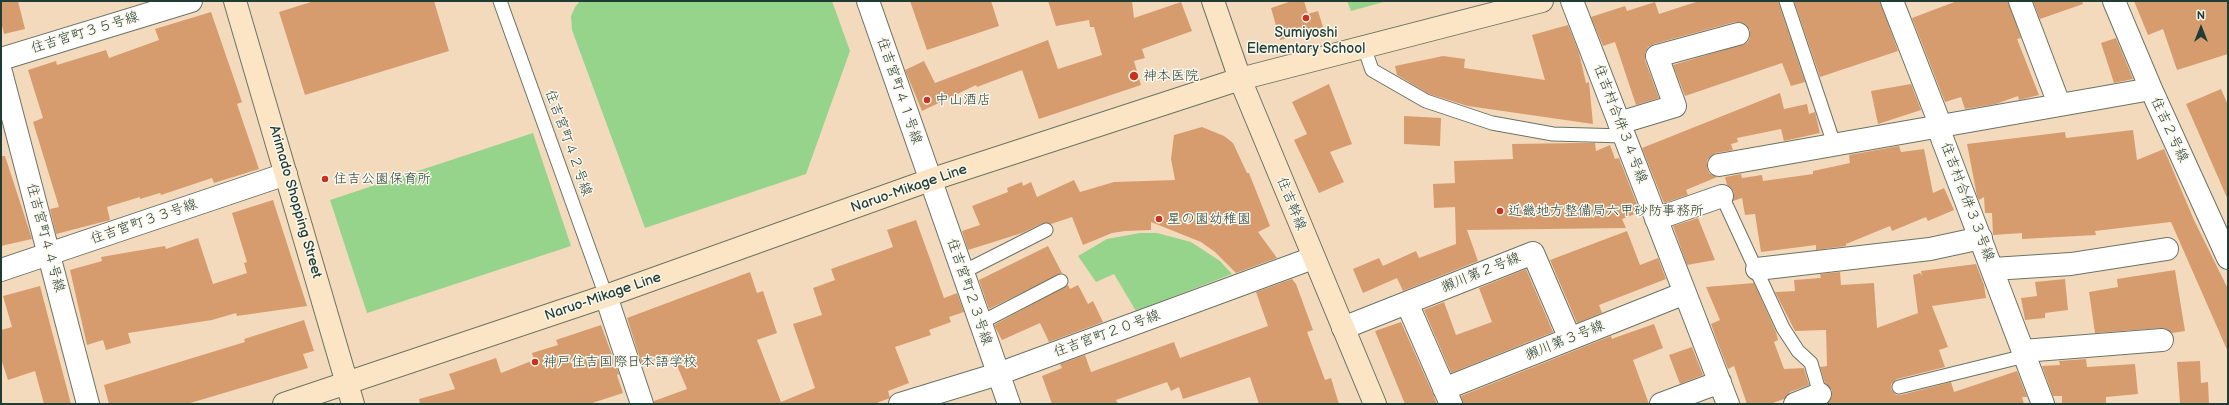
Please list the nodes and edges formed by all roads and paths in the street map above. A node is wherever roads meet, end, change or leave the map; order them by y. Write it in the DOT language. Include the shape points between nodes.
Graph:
graph roads {
  1 [pos="192,1"];
  2 [pos="235,1"];
  3 [pos="500,1"];
  4 [pos="868,1"];
  5 [pos="1213,1"];
  6 [pos="1542,1"];
  7 [pos="1572,1"];
  8 [pos="1786,1"];
  9 [pos="1892,1"];
  10 [pos="2020,1"];
  11 [pos="2114,1"];
  12 [pos="1738,34"];
  13 [pos="1364,47"];
  14 [pos="1,59"];
  15 [pos="1,72"];
  16 [pos="1240,79"];
  17 [pos="2150,89"];
  18 [pos="2060,104"];
  19 [pos="1940,124"];
  20 [pos="1622,129"];
  21 [pos="1834,144"];
  22 [pos="1719,165"];
  23 [pos="286,174"];
  24 [pos="930,180"];
  25 [pos="1722,196"];
  26 [pos="1656,219"];
  27 [pos="1046,230"];
  28 [pos="1981,238"];
  29 [pos="2167,249"];
  30 [pos="49,254"];
  31 [pos="1313,258"];
  32 [pos="2228,258"];
  33 [pos="1,270"];
  34 [pos="1757,270"];
  35 [pos="1993,270"];
  36 [pos="963,272"];
  37 [pos="1061,281"];
  38 [pos="1685,293"];
  39 [pos="606,296"];
  40 [pos="1407,303"];
  41 [pos="980,323"];
  42 [pos="1342,328"];
  43 [pos="1570,339"];
  44 [pos="2162,340"];
  45 [pos="2024,354"];
  46 [pos="998,374"];
  47 [pos="1720,382"];
  48 [pos="348,383"];
  49 [pos="1899,387"];
  50 [pos="1820,394"];
  51 [pos="1447,397"];
  52 [pos="1372,403"];
  53 [pos="88,404"];
  54 [pos="284,404"];
  55 [pos="353,404"];
  56 [pos="642,404"];
  57 [pos="900,404"];
  58 [pos="1009,404"];
  59 [pos="1662,404"];
  60 [pos="1728,404"];
  61 [pos="1795,404"];
  62 [pos="2043,404"];
  1 -- 14 [label="street, 住吉宮町３５号線"];
  2 -- 23 [label="street, Arimado Shopping Street"];
  3 -- 39 [label="lane, 住吉宮町４２号線"];
  4 -- 24 [label="street, 住吉宮町４１号線"];
  5 -- 16 [label="street, 住吉幹線"];
  6 -- 13 [label="street, Naruo-Mikage Line"];
  7 -- 20 [label="street, 住吉村合併３４号線"];
  8 -- 21 [label="lane"];
  9 -- 19 [label="street, 住吉村合併３３号線"];
  10 -- 18 [label="street"];
  11 -- 17 [label="street, 住吉２号線"];
  12 -- 20 [label="street" via="1657,56 1675,106"];
  13 -- 16 [label="street, Naruo-Mikage Line"];
  13 -- 20 [label="lane" via="1372,70 1426,101 1492,123 1553,134"];
  15 -- 30 [label="street, 住吉宮町４４号線"];
  16 -- 24 [label="street, Naruo-Mikage Line"];
  16 -- 31 [label="street, 住吉幹線"];
  17 -- 18 [label="street"];
  17 -- 32 [label="street, 住吉２号線"];
  18 -- 19 [label="street"];
  19 -- 21 [label="street"];
  19 -- 28 [label="street, 住吉村合併３３号線" via="1942,138"];
  20 -- 26 [label="street, 住吉村合併３４号線"];
  21 -- 22 [label="street"];
  23 -- 30 [label="street, 住吉宮町３３号線"];
  23 -- 48 [label="street, Arimado Shopping Street"];
  24 -- 36 [label="street, 住吉宮町２３号線"];
  24 -- 39 [label="street, Naruo-Mikage Line"];
  25 -- 26 [label="street"];
  25 -- 34 [label="lane"];
  26 -- 38 [label="street, 住吉村合併３４号線"];
  27 -- 36 [label="lane"];
  28 -- 34 [label="street" via="1930,249"];
  28 -- 35 [label="street, 住吉村合併３３号線"];
  29 -- 35 [label="street" via="2071,264"];
  30 -- 33 [label="street, 住吉宮町３３号線"];
  30 -- 53 [label="street, 住吉宮町４４号線"];
  31 -- 42 [label="street, 住吉幹線"];
  31 -- 46 [label="street, 住吉宮町２０号線"];
  34 -- 50 [label="lane" via="1783,328 1798,351 1811,363"];
  35 -- 45 [label="street, 住吉村合併３３号線"];
  36 -- 41 [label="street, 住吉宮町２３号線"];
  37 -- 41 [label="lane"];
  38 -- 43 [label="street, 獺川第３号線"];
  38 -- 47 [label="street, 住吉村合併３４号線"];
  39 -- 48 [label="street, Naruo-Mikage Line"];
  39 -- 56 [label="street"];
  40 -- 42 [label="street, 獺川第２号線"];
  40 -- 43 [label="street, 獺川第２号線" via="1533,253"];
  40 -- 51 [label="street"];
  41 -- 46 [label="street, 住吉宮町２３号線"];
  42 -- 52 [label="street, 住吉幹線"];
  43 -- 51 [label="street, 獺川第３号線"];
  44 -- 45 [label="street"];
  45 -- 49 [label="lane"];
  45 -- 62 [label="street, 住吉村合併３３号線"];
  46 -- 57 [label="street, 住吉宮町２０号線"];
  46 -- 58 [label="street, 住吉宮町２３号線"];
  47 -- 59 [label="street"];
  47 -- 60 [label="street, 住吉村合併３４号線"];
  48 -- 54 [label="street, Naruo-Mikage Line"];
  48 -- 55 [label="street, Arimado Shopping Street"];
  50 -- 61 [label="street"];
}
